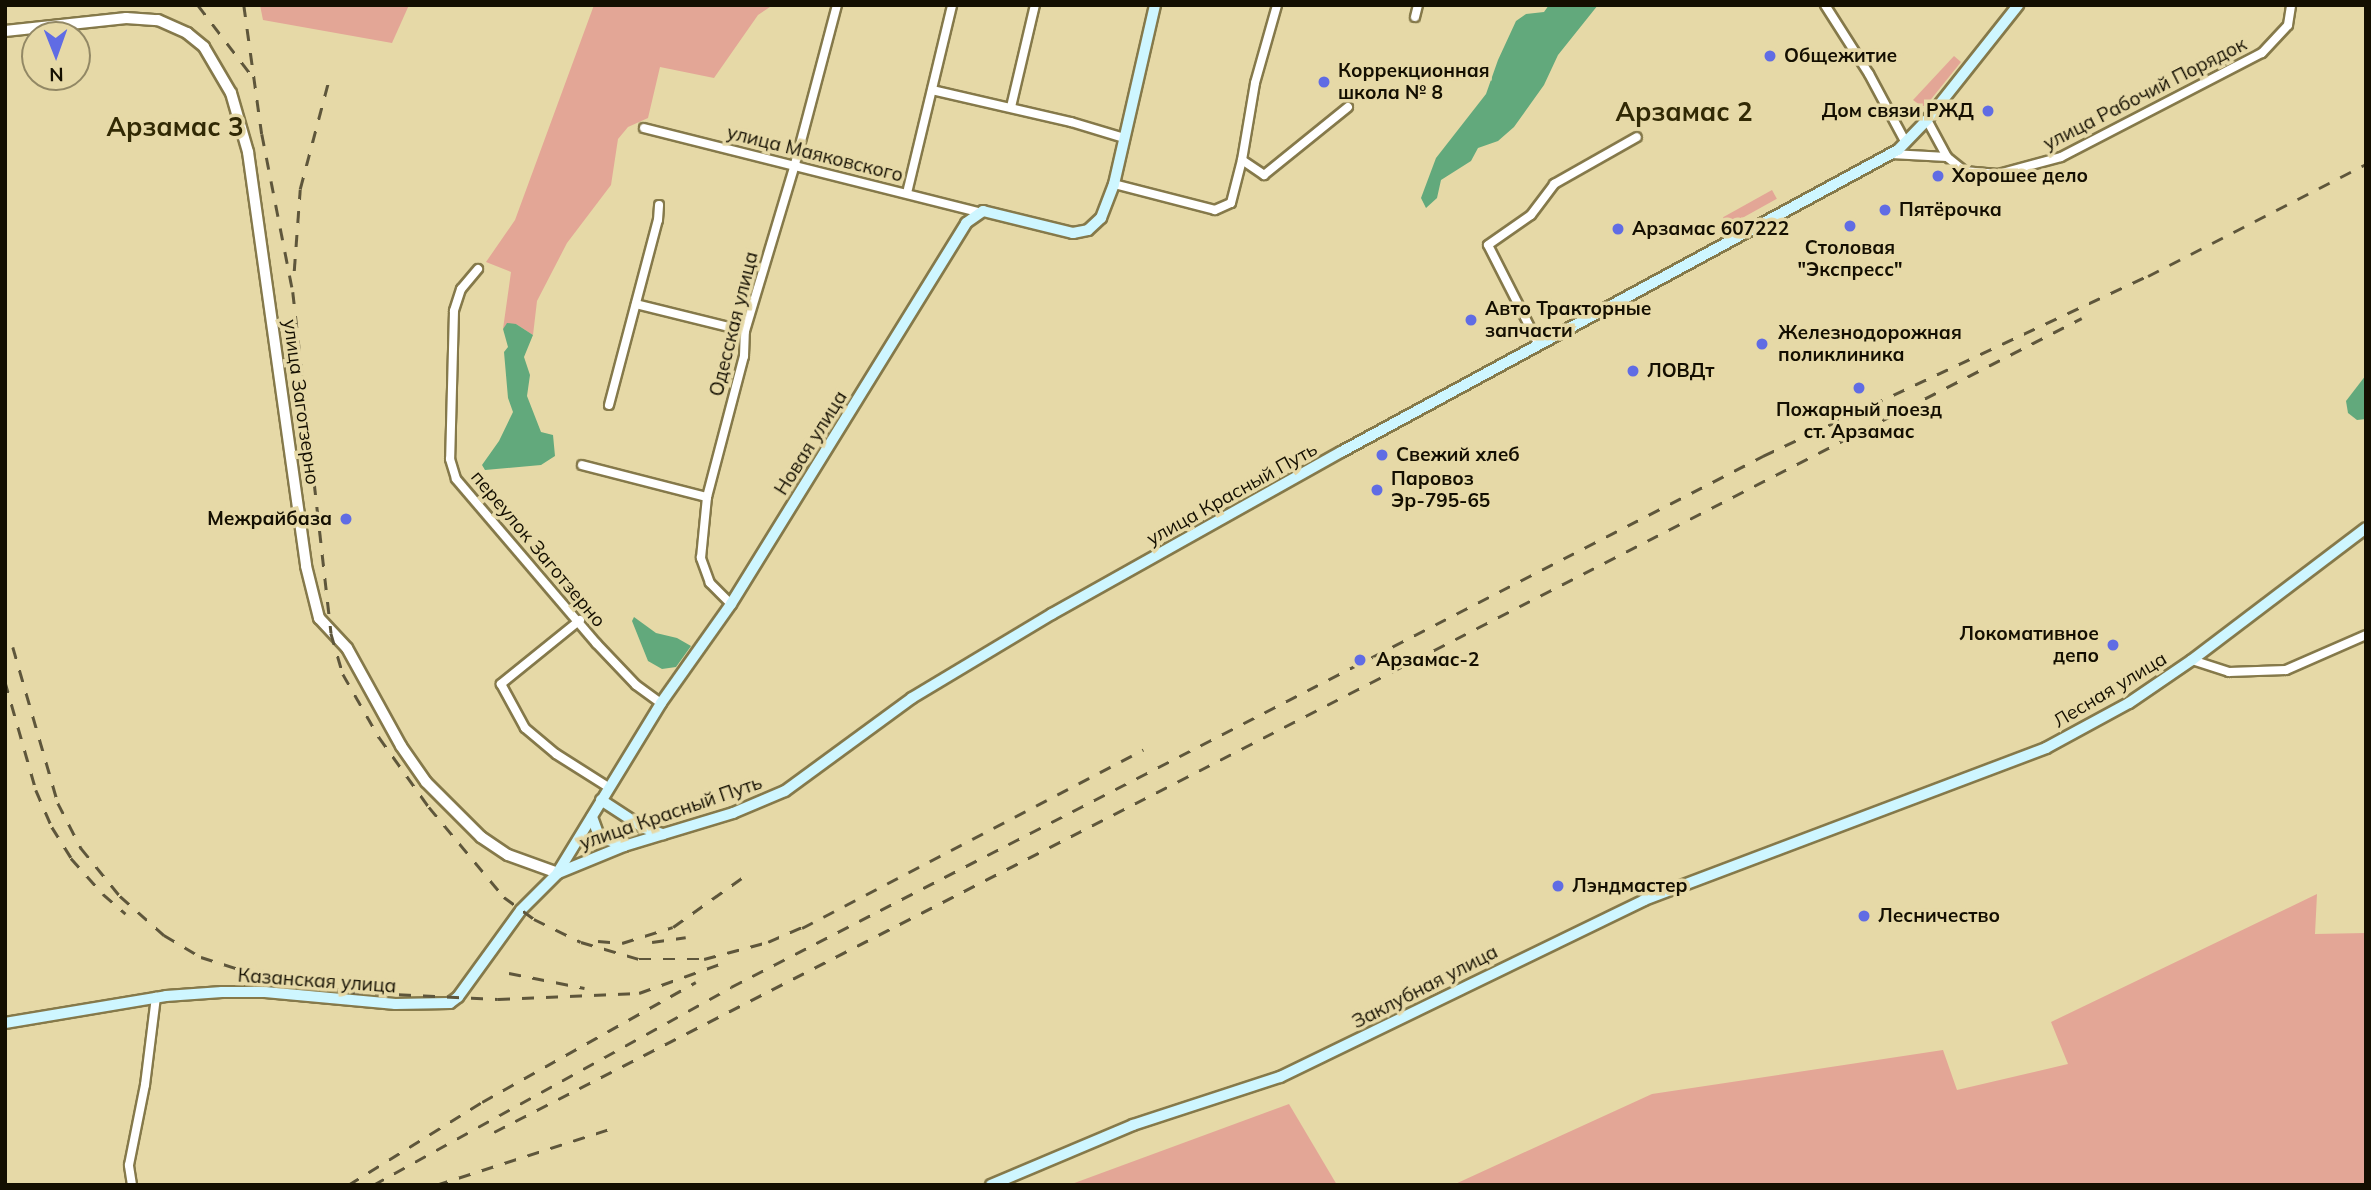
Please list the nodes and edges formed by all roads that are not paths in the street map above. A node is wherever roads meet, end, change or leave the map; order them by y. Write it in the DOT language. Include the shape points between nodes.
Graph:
graph roads {
  1 [pos="837,5"];
  2 [pos="952,5"];
  3 [pos="1035,5"];
  4 [pos="1155,5"];
  5 [pos="1277,5"];
  6 [pos="1418,5"];
  7 [pos="2018,5"];
  8 [pos="2291,5"];
  9 [pos="1830,7"];
  10 [pos="1415,17"];
  11 [pos="5,31"];
  12 [pos="932,90"];
  13 [pos="1011,107"];
  14 [pos="1348,107"];
  15 [pos="1927,120"];
  16 [pos="644,128"];
  17 [pos="1637,137"];
  18 [pos="1124,138"];
  19 [pos="1906,143"];
  20 [pos="1891,154"];
  21 [pos="1947,158"];
  22 [pos="1242,160"];
  23 [pos="795,164"];
  24 [pos="1114,184"];
  25 [pos="907,192"];
  26 [pos="659,205"];
  27 [pos="978,212"];
  28 [pos="478,270"];
  29 [pos="636,304"];
  30 [pos="745,331"];
  31 [pos="1539,345"];
  32 [pos="609,405"];
  33 [pos="582,465"];
  34 [pos="707,497"];
  35 [pos="2366,528"];
  36 [pos="731,604"];
  37 [pos="580,620"];
  38 [pos="2366,635"];
  39 [pos="2192,660"];
  40 [pos="661,703"];
  41 [pos="608,787"];
  42 [pos="601,800"];
  43 [pos="1873,814"];
  44 [pos="592,817"];
  45 [pos="663,834"];
  46 [pos="624,846"];
  47 [pos="558,873"];
  48 [pos="156,997"];
  49 [pos="458,997"];
  50 [pos="5,1023"];
  51 [pos="132,1185"];
  52 [pos="991,1185"];
  1 -- 23 [label="street, Одесская улица"];
  2 -- 12 [label="street"];
  3 -- 13 [label="street"];
  4 -- 18 [label="main road"];
  5 -- 22 [label="street" via="1255,83"];
  6 -- 10 [label="street"];
  7 -- 15 [label="main road, улица Красный Путь"];
  8 -- 21 [label="street, улица Рабочий Порядок" via="2288,25 2262,52 2061,157 1998,174 1964,171"];
  9 -- 19 [label="street"];
  11 -- 47 [label="street, улица Заготзерно" via="126,18 158,20 204,47 231,93 248,152 306,566 318,618 347,648 401,746 456,814 508,855"];
  12 -- 13 [label="street"];
  12 -- 25 [label="street"];
  13 -- 18 [label="street"];
  14 -- 22 [label="street" via="1264,175"];
  15 -- 19 [label="main road, улица Красный Путь"];
  15 -- 21 [label="street"];
  16 -- 23 [label="street, улица Маяковского"];
  17 -- 31 [label="street" via="1554,184 1531,215 1488,245"];
  18 -- 24 [label="main road"];
  19 -- 20 [label="main road, улица Красный Путь"];
  20 -- 21 [label="street, улица Рабочий Порядок"];
  20 -- 31 [label="main road, улица Красный Путь"];
  22 -- 24 [label="street" via="1231,203 1215,210"];
  23 -- 25 [label="street, улица Маяковского"];
  23 -- 30 [label="street, Одесская улица"];
  24 -- 27 [label="main road" via="1101,218 1088,230 1054,231"];
  25 -- 27 [label="street, улица Маяковского"];
  26 -- 29 [label="street"];
  27 -- 36 [label="main road, Новая улица" via="965,223"];
  28 -- 37 [label="street, переулок Заготзерно" via="461,289 454,311 450,459 456,478 479,508"];
  29 -- 30 [label="street"];
  29 -- 32 [label="street"];
  30 -- 34 [label="street, Одесская улица" via="744,356"];
  31 -- 45 [label="main road, улица Красный Путь" via="969,663 912,698 785,791 743,810"];
  33 -- 34 [label="street"];
  34 -- 36 [label="street, Одесская улица" via="701,558 710,583"];
  35 -- 39 [label="main road"];
  36 -- 40 [label="main road, Новая улица"];
  37 -- 40 [label="street, переулок Заготзерно" via="636,685"];
  37 -- 41 [label="street" via="501,684 525,728"];
  38 -- 39 [label="street, Лесная улица" via="2286,670 2246,674"];
  39 -- 43 [label="main road, Лесная улица" via="2120,708 2046,748"];
  40 -- 41 [label="main road, Новая улица"];
  41 -- 42 [label="main road, Новая улица"];
  42 -- 44 [label="main road, Новая улица"];
  42 -- 45 [label="main road" via="644,828"];
  43 -- 52 [label="main road, Заклубная улица" via="1644,900 1280,1077 1133,1125"];
  44 -- 46 [label="main road" via="599,836"];
  44 -- 47 [label="main road, Новая улица"];
  45 -- 46 [label="main road, улица Красный Путь"];
  46 -- 47 [label="main road, улица Красный Путь"];
  47 -- 49 [label="main road, улица Красный Путь" via="521,910"];
  48 -- 49 [label="main road, Казанская улица" via="265,992 424,1006 450,1003"];
  48 -- 50 [label="main road, Казанская улица"];
  48 -- 51 [label="street" via="129,1165"];
}
